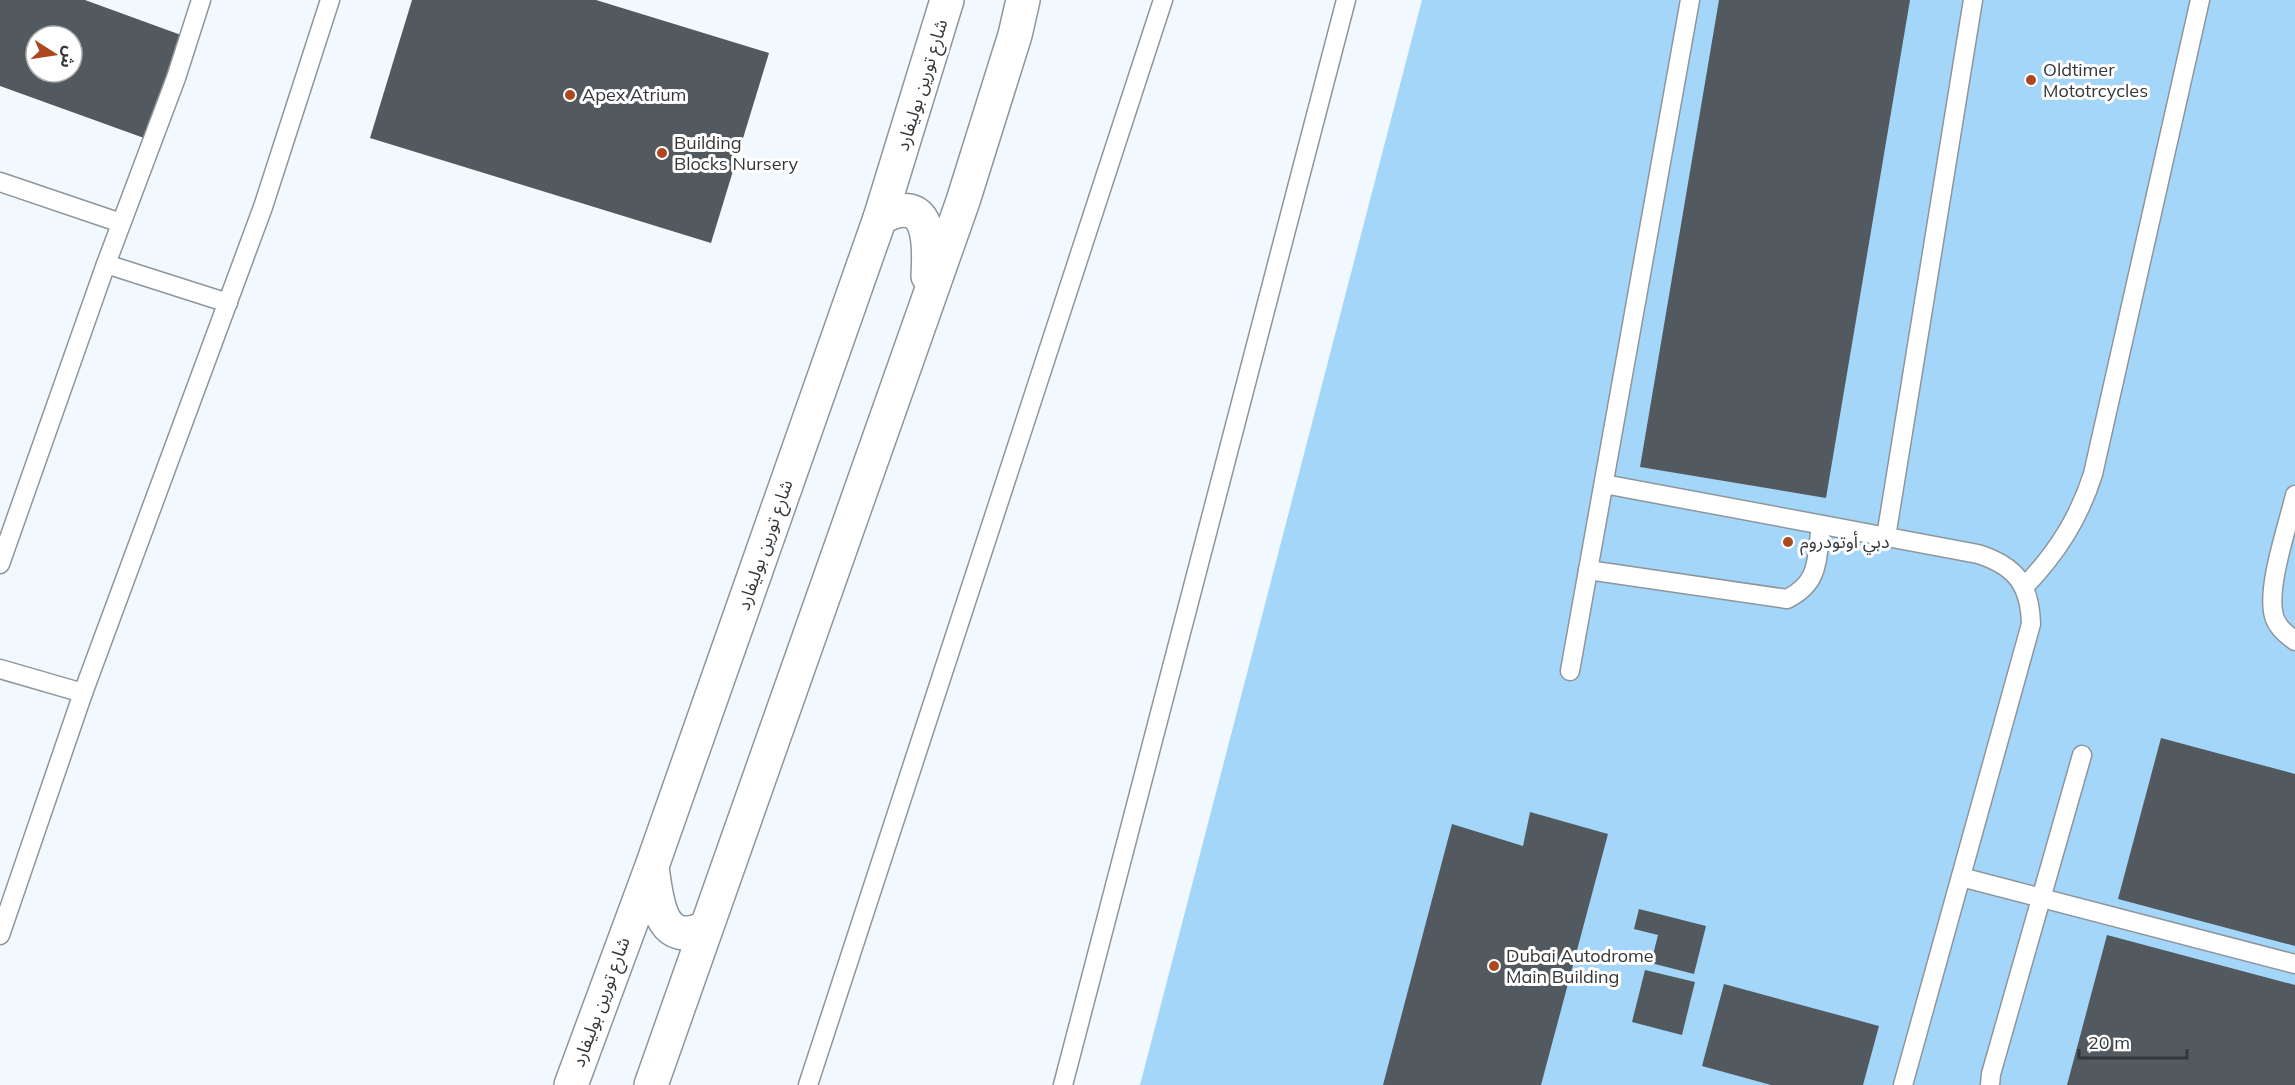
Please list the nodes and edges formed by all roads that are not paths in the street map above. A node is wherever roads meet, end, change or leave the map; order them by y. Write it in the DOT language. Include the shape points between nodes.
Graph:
graph roads {
  1 [pos="201,0"];
  2 [pos="330,0"];
  3 [pos="948,0"];
  4 [pos="1023,0"];
  5 [pos="1163,0"];
  6 [pos="1346,0"];
  7 [pos="1690,0"];
  8 [pos="1973,0"];
  9 [pos="2200,0"];
  10 [pos="0,182"];
  11 [pos="880,218"];
  12 [pos="122,223"];
  13 [pos="106,264"];
  14 [pos="927,298"];
  15 [pos="228,303"];
  16 [pos="1604,484"];
  17 [pos="2295,495"];
  18 [pos="1821,525"];
  19 [pos="1886,537"];
  20 [pos="0,564"];
  21 [pos="1588,570"];
  22 [pos="2024,587"];
  23 [pos="2295,641"];
  24 [pos="0,669"];
  25 [pos="1570,671"];
  26 [pos="83,693"];
  27 [pos="2082,755"];
  28 [pos="651,866"];
  29 [pos="1961,877"];
  30 [pos="2041,898"];
  31 [pos="705,928"];
  32 [pos="0,934"];
  33 [pos="2295,964"];
  34 [pos="571,1085"];
  35 [pos="651,1085"];
  36 [pos="808,1085"];
  37 [pos="1063,1085"];
  38 [pos="1903,1085"];
  39 [pos="1990,1085"];
  1 -- 12 [label="lane"];
  2 -- 15 [label="lane"];
  3 -- 11 [label="main road, شارع تورين بوليفارد"];
  4 -- 14 [label="main road" via="963,201"];
  5 -- 36 [label="lane"];
  6 -- 37 [label="lane"];
  7 -- 16 [label="lane"];
  8 -- 19 [label="lane"];
  9 -- 22 [label="lane" via="2093,474 2085,499 2059,546"];
  10 -- 12 [label="lane"];
  11 -- 14 [label="main road" via="894,211 908,211 921,219 930,247"];
  11 -- 28 [label="main road, شارع تورين بوليفارد"];
  12 -- 13 [label="lane"];
  13 -- 15 [label="lane"];
  13 -- 20 [label="lane"];
  14 -- 31 [label="main road"];
  15 -- 26 [label="lane"];
  16 -- 18 [label="lane"];
  16 -- 21 [label="lane"];
  17 -- 23 [label="lane" via="2272,601 2274,617 2282,631"];
  18 -- 19 [label="lane"];
  18 -- 21 [label="lane" via="1813,578 1803,592 1787,599"];
  19 -- 22 [label="lane" via="1997,560 2013,571"];
  21 -- 25 [label="lane"];
  22 -- 29 [label="lane" via="2031,624"];
  24 -- 26 [label="lane"];
  26 -- 32 [label="lane"];
  27 -- 30 [label="lane"];
  28 -- 31 [label="main road" via="665,922 683,933"];
  28 -- 34 [label="main road, شارع تورين بوليفارد"];
  29 -- 30 [label="lane"];
  29 -- 38 [label="lane"];
  30 -- 33 [label="lane"];
  30 -- 39 [label="lane"];
  31 -- 35 [label="main road"];
}
